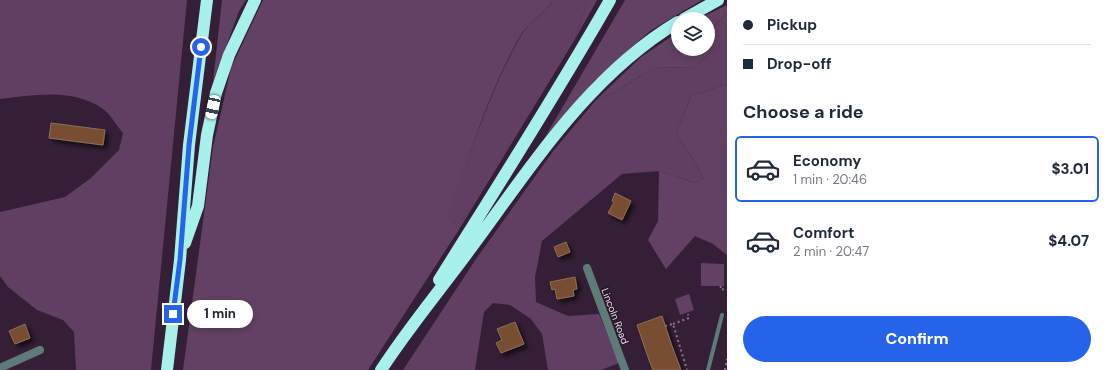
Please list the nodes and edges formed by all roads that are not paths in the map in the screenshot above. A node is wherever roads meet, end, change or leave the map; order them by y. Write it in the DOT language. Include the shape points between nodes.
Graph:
graph roads {
  1 [pos="207,0"];
  2 [pos="255,0"];
  3 [pos="610,0"];
  4 [pos="718,0"];
  5 [pos="697,12"];
  6 [pos="671,27"];
  7 [pos="180,260"];
  8 [pos="587,268"];
  9 [pos="722,315"];
  10 [pos="410,327"];
  11 [pos="40,350"];
  12 [pos="0,368"];
  13 [pos="167,370"];
  14 [pos="381,370"];
  15 [pos="625,370"];
  16 [pos="708,370"];
  1 -- 7 [label="highway" via="189,145"];
  2 -- 7 [label="highway" via="238,32 221,74 207,135 198,206"];
  3 -- 10 [label="highway" via="572,68"];
  4 -- 5 [label="highway"];
  6 -- 10 [label="highway" via="636,51 591,94"];
  7 -- 13 [label="highway"];
  8 -- 15 [label="street, Lincoln Road"];
  9 -- 16 [label="lane"];
  10 -- 14 [label="highway"];
  11 -- 12 [label="street"];
}
